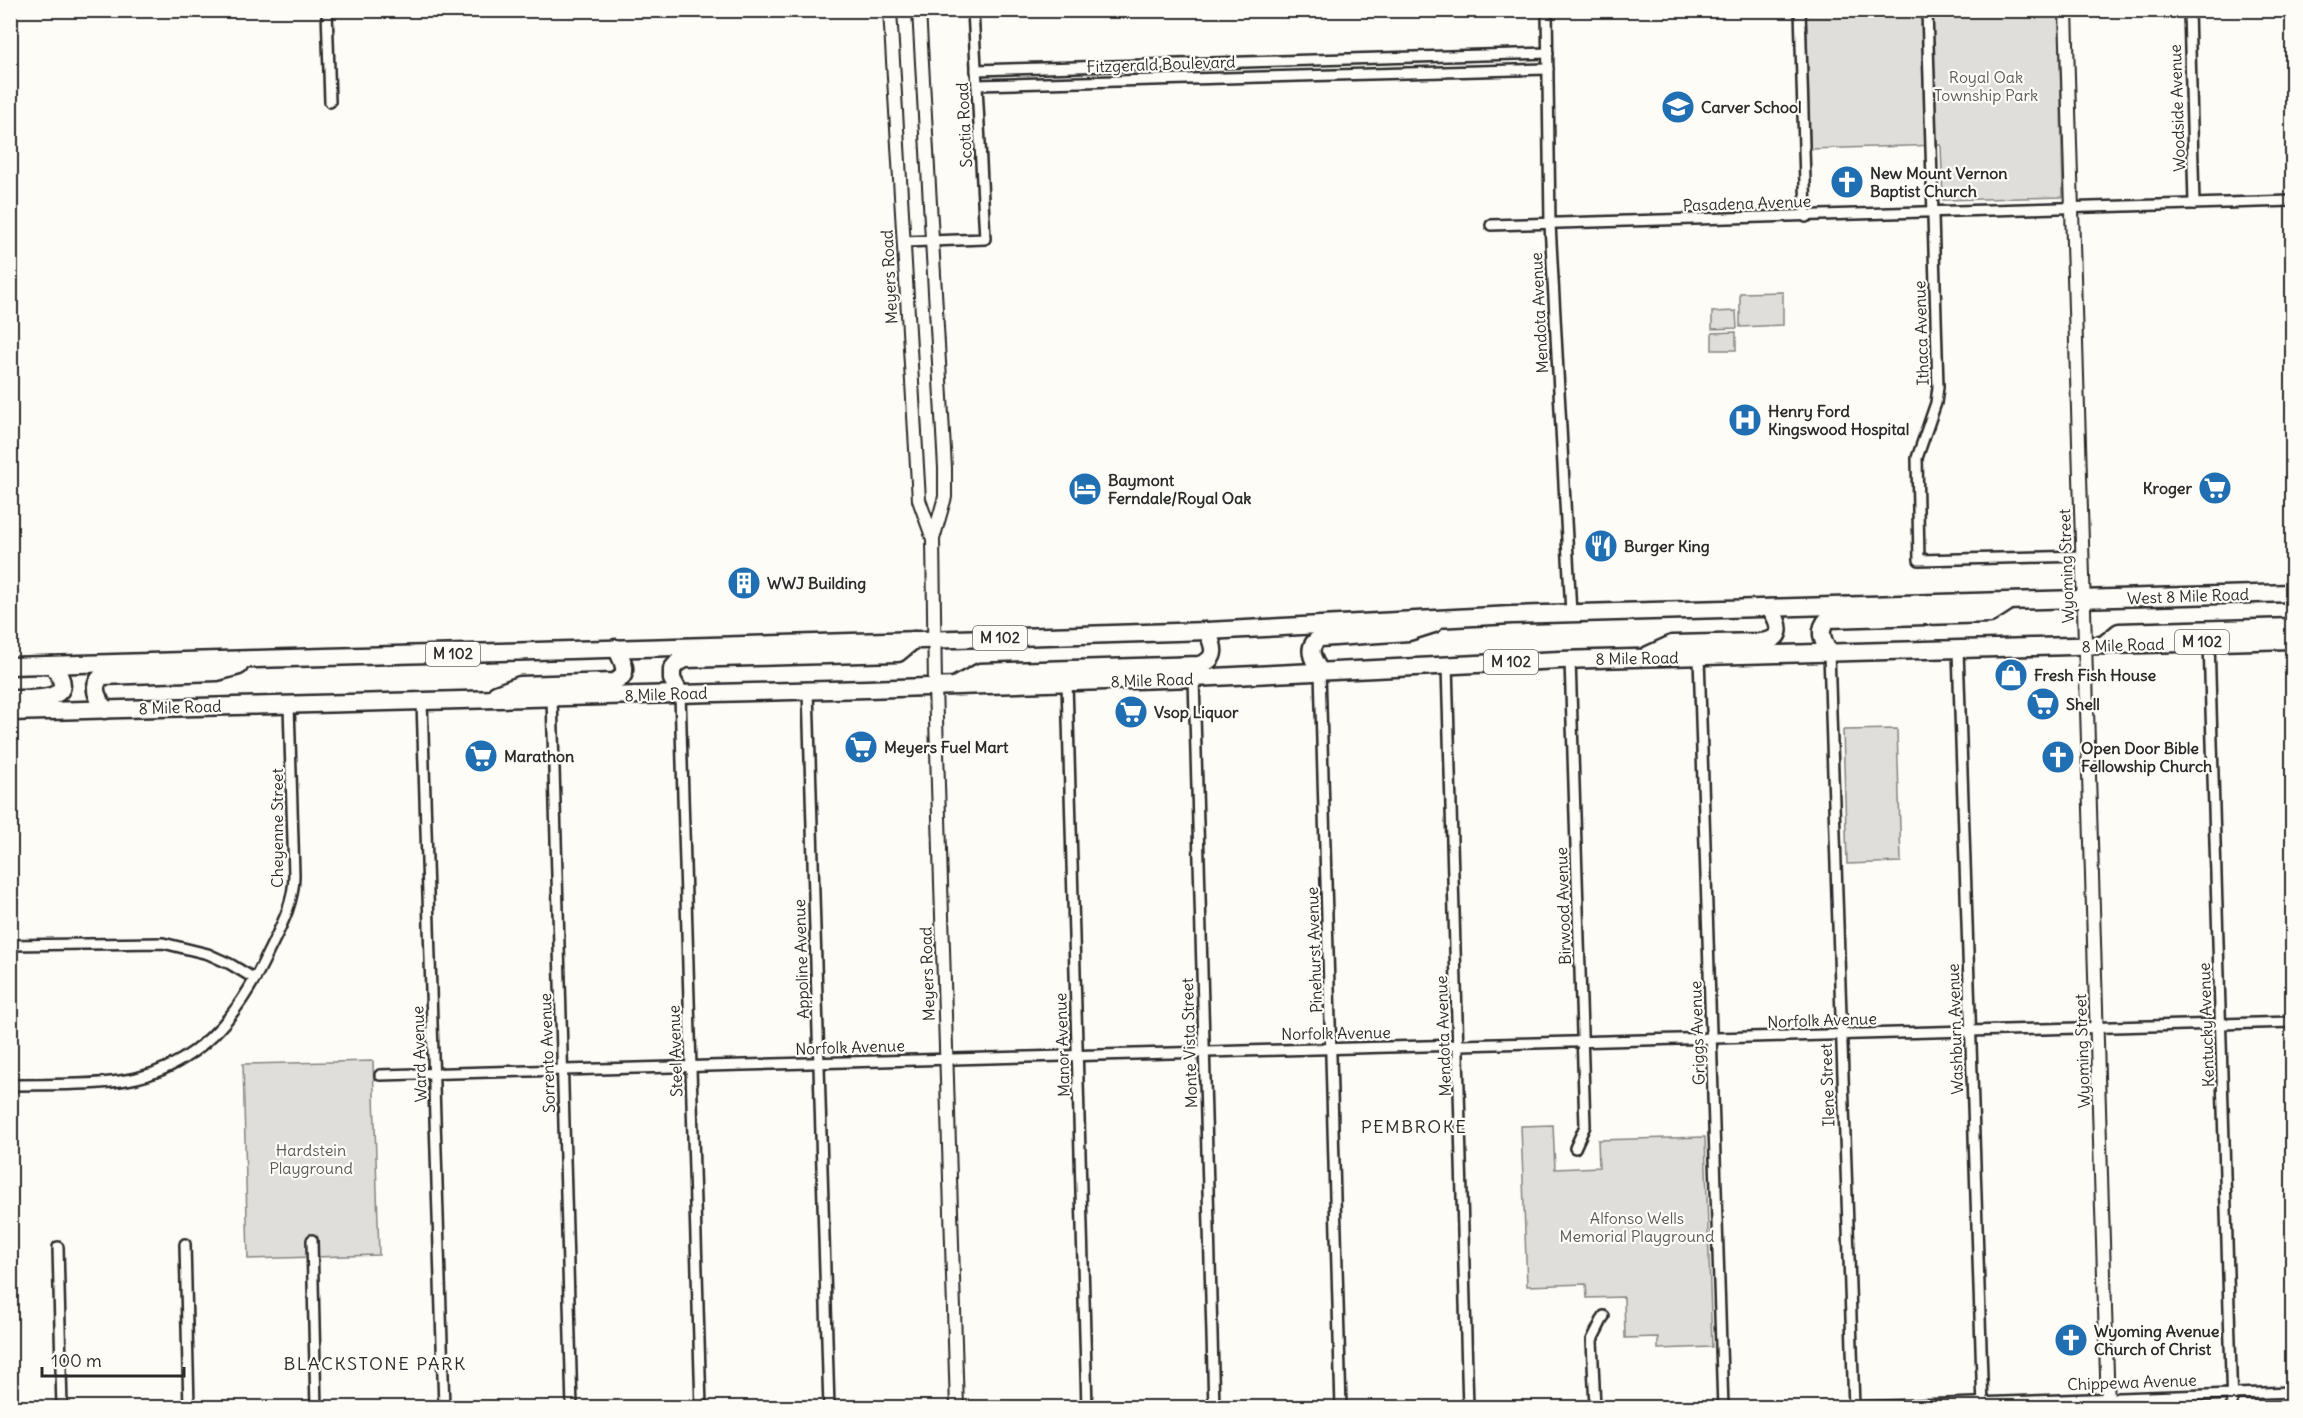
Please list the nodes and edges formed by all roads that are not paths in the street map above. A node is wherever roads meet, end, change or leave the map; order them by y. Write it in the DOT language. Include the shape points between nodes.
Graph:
graph roads {
  1 [pos="327,10"];
  2 [pos="890,10"];
  3 [pos="919,10"];
  4 [pos="973,10"];
  5 [pos="1547,10"];
  6 [pos="1800,10"];
  7 [pos="1927,10"];
  8 [pos="2066,10"];
  9 [pos="2189,10"];
  10 [pos="1548,53"];
  11 [pos="1430,57"];
  12 [pos="1338,59"];
  13 [pos="1247,62"];
  14 [pos="1076,68"];
  15 [pos="1548,69"];
  16 [pos="976,70"];
  17 [pos="1431,72"];
  18 [pos="1339,74"];
  19 [pos="1248,76"];
  20 [pos="1076,82"];
  21 [pos="977,85"];
  22 [pos="330,102"];
  23 [pos="2292,201"];
  24 [pos="2194,204"];
  25 [pos="2072,209"];
  26 [pos="1933,213"];
  27 [pos="1806,217"];
  28 [pos="1550,224"];
  29 [pos="1491,225"];
  30 [pos="932,240"];
  31 [pos="903,242"];
  32 [pos="933,539"];
  33 [pos="2082,556"];
  34 [pos="2292,593"];
  35 [pos="2084,599"];
  36 [pos="2008,602"];
  37 [pos="1770,608"];
  38 [pos="1570,613"];
  39 [pos="1452,618"];
  40 [pos="2292,627"];
  41 [pos="1207,631"];
  42 [pos="914,640"];
  43 [pos="935,640"];
  44 [pos="2292,640"];
  45 [pos="2209,642"];
  46 [pos="2103,645"];
  47 [pos="2085,646"];
  48 [pos="616,648"];
  49 [pos="1958,650"];
  50 [pos="1828,653"];
  51 [pos="1699,657"];
  52 [pos="1642,658"];
  53 [pos="263,659"];
  54 [pos="1570,660"];
  55 [pos="1448,664"];
  56 [pos="52,665"];
  57 [pos="10,666"];
  58 [pos="1320,671"];
  59 [pos="1194,678"];
  60 [pos="1066,682"];
  61 [pos="935,686"];
  62 [pos="954,686"];
  63 [pos="808,690"];
  64 [pos="680,694"];
  65 [pos="552,697"];
  66 [pos="10,699"];
  67 [pos="484,699"];
  68 [pos="422,701"];
  69 [pos="289,705"];
  70 [pos="105,710"];
  71 [pos="10,712"];
  72 [pos="10,945"];
  73 [pos="255,979"];
  74 [pos="2292,1022"];
  75 [pos="2221,1024"];
  76 [pos="2098,1026"];
  77 [pos="1970,1030"];
  78 [pos="1841,1035"];
  79 [pos="1712,1037"];
  80 [pos="1582,1042"];
  81 [pos="1458,1046"];
  82 [pos="1332,1048"];
  83 [pos="1204,1052"];
  84 [pos="1077,1055"];
  85 [pos="947,1059"];
  86 [pos="819,1063"];
  87 [pos="691,1066"];
  88 [pos="562,1070"];
  89 [pos="434,1073"];
  90 [pos="380,1075"];
  91 [pos="10,1085"];
  92 [pos="1575,1148"];
  93 [pos="312,1240"];
  94 [pos="185,1244"];
  95 [pos="58,1247"];
  96 [pos="1604,1316"];
  97 [pos="2292,1392"];
  98 [pos="2232,1394"];
  99 [pos="2108,1403"];
  100 [pos="1983,1405"];
  101 [pos="62,1407"];
  102 [pos="189,1407"];
  103 [pos="316,1407"];
  104 [pos="444,1407"];
  105 [pos="572,1407"];
  106 [pos="700,1407"];
  107 [pos="829,1407"];
  108 [pos="957,1407"];
  109 [pos="1088,1407"];
  110 [pos="1214,1407"];
  111 [pos="1341,1407"];
  112 [pos="1468,1407"];
  113 [pos="1594,1407"];
  114 [pos="1723,1407"];
  115 [pos="1829,1407"];
  116 [pos="1854,1407"];
  117 [pos="2232,1407"];
  1 -- 22 [label="street"];
  2 -- 31 [label="street, Meyers Road"];
  3 -- 30 [label="street, Meyers Road"];
  4 -- 16 [label="street, Scotia Road"];
  5 -- 10 [label="street, Mendota Avenue"];
  6 -- 27 [label="street"];
  7 -- 26 [label="street, Ithaca Avenue"];
  8 -- 25 [label="street, Wyoming Street"];
  9 -- 24 [label="street, Woodside Avenue"];
  10 -- 11 [label="street, Fitzgerald Boulevard"];
  10 -- 15 [label="street, Mendota Avenue"];
  11 -- 12 [label="street, Fitzgerald Boulevard"];
  11 -- 17 [label="street"];
  12 -- 13 [label="street, Fitzgerald Boulevard"];
  12 -- 18 [label="street"];
  13 -- 14 [label="street, Fitzgerald Boulevard"];
  13 -- 19 [label="street, Fitzgerald Boulevard"];
  14 -- 16 [label="street, Fitzgerald Boulevard"];
  14 -- 20 [label="street, Fitzgerald Boulevard"];
  15 -- 17 [label="street, Fitzgerald Boulevard"];
  15 -- 28 [label="street, Mendota Avenue"];
  16 -- 21 [label="street, Scotia Road"];
  17 -- 18 [label="street, Fitzgerald Boulevard"];
  18 -- 19 [label="street, Fitzgerald Boulevard"];
  19 -- 20 [label="street, Fitzgerald Boulevard"];
  20 -- 21 [label="street, Fitzgerald Boulevard"];
  21 -- 30 [label="street, Scotia Road" via="985,239"];
  23 -- 24 [label="street, Pasadena Avenue"];
  24 -- 25 [label="street, Pasadena Avenue"];
  25 -- 26 [label="street, Pasadena Avenue"];
  25 -- 33 [label="street, Wyoming Street"];
  26 -- 27 [label="street, Pasadena Avenue"];
  26 -- 33 [label="street, Ithaca Avenue" via="1938,387 1917,458 1919,560"];
  27 -- 28 [label="street, Pasadena Avenue"];
  28 -- 29 [label="street, Pasadena Avenue"];
  28 -- 38 [label="street, Mendota Avenue"];
  30 -- 31 [label="street"];
  30 -- 32 [label="street, Meyers Road" via="945,468 945,496"];
  31 -- 32 [label="street, Meyers Road" via="919,500"];
  32 -- 43 [label="street, Meyers Road"];
  33 -- 35 [label="street, Wyoming Street"];
  34 -- 35 [label="highway, West 8 Mile Road / M 102"];
  35 -- 36 [label="highway, M 102"];
  35 -- 47 [label="street, Wyoming Street"];
  36 -- 37 [label="highway, M 102"];
  36 -- 50 [label="highway" via="1990,614 1828,619 1821,634"];
  37 -- 38 [label="highway, M 102"];
  37 -- 52 [label="highway" via="1779,623 1773,639 1672,644"];
  38 -- 39 [label="highway, M 102"];
  39 -- 41 [label="highway, M 102"];
  39 -- 58 [label="highway" via="1409,632 1320,638 1311,649"];
  40 -- 46 [label="highway" via="2119,632"];
  41 -- 43 [label="highway, M 102"];
  41 -- 62 [label="highway" via="1214,653 1208,662 1199,665 980,672"];
  42 -- 43 [label="highway, M 102"];
  42 -- 48 [label="highway, M 102"];
  42 -- 64 [label="highway" via="898,653 686,659 672,669 673,682"];
  43 -- 61 [label="street, Meyers Road"];
  44 -- 45 [label="highway, 8 Mile Road / M 102"];
  45 -- 46 [label="highway, 8 Mile Road / M 102"];
  45 -- 75 [label="street, Kentucky Avenue"];
  46 -- 47 [label="highway, 8 Mile Road / M 102"];
  47 -- 49 [label="highway, 8 Mile Road / M 102"];
  47 -- 76 [label="street, Wyoming Street"];
  48 -- 53 [label="highway, M 102"];
  48 -- 67 [label="highway" via="625,670 621,679 614,682 520,685"];
  49 -- 50 [label="highway, 8 Mile Road / M 102"];
  49 -- 77 [label="street, Washburn Avenue"];
  50 -- 51 [label="highway, 8 Mile Road / M 102"];
  50 -- 78 [label="street, Ilene Street"];
  51 -- 52 [label="highway, 8 Mile Road / M 102"];
  51 -- 79 [label="street, Griggs Avenue"];
  52 -- 54 [label="highway, 8 Mile Road / M 102"];
  53 -- 56 [label="highway, M 102"];
  53 -- 70 [label="highway" via="217,672 102,676 95,689"];
  54 -- 55 [label="highway, 8 Mile Road / M 102"];
  54 -- 80 [label="street, Birwood Avenue"];
  55 -- 58 [label="highway, 8 Mile Road / M 102"];
  55 -- 81 [label="street, Mendota Avenue"];
  56 -- 57 [label="highway, M 102"];
  56 -- 66 [label="highway" via="62,681 55,695"];
  58 -- 59 [label="highway, 8 Mile Road / M 102"];
  58 -- 82 [label="street, Pinehurst Avenue"];
  59 -- 60 [label="highway, 8 Mile Road / M 102"];
  59 -- 83 [label="street, Monte Vista Street"];
  60 -- 62 [label="highway, 8 Mile Road / M 102"];
  60 -- 84 [label="street, Manor Avenue"];
  61 -- 62 [label="highway, 8 Mile Road / M 102"];
  61 -- 63 [label="highway, 8 Mile Road / M 102"];
  61 -- 85 [label="street, Meyers Road"];
  63 -- 64 [label="highway, 8 Mile Road / M 102"];
  63 -- 86 [label="street, Appoline Avenue"];
  64 -- 65 [label="highway, 8 Mile Road / M 102"];
  64 -- 87 [label="street, Steel Avenue"];
  65 -- 67 [label="highway, 8 Mile Road / M 102"];
  65 -- 88 [label="street, Sorrento Avenue"];
  67 -- 68 [label="highway, 8 Mile Road / M 102"];
  68 -- 69 [label="highway, 8 Mile Road / M 102"];
  68 -- 89 [label="street, Ward Avenue"];
  69 -- 70 [label="highway, 8 Mile Road / M 102"];
  69 -- 73 [label="street, Cheyenne Street" via="294,883 290,908"];
  70 -- 71 [label="highway, 8 Mile Road / M 102"];
  72 -- 73 [label="street" via="163,943 208,954"];
  73 -- 91 [label="street, Cheyenne Street" via="217,1033 164,1070 122,1081"];
  74 -- 75 [label="street, Norfolk Avenue"];
  75 -- 76 [label="street, Norfolk Avenue"];
  75 -- 98 [label="street, Kentucky Avenue"];
  76 -- 77 [label="street, Norfolk Avenue"];
  76 -- 99 [label="street, Wyoming Street"];
  77 -- 78 [label="street, Norfolk Avenue"];
  77 -- 100 [label="street, Washburn Avenue"];
  78 -- 79 [label="street, Norfolk Avenue"];
  78 -- 116 [label="street, Ilene Street"];
  79 -- 80 [label="street, Norfolk Avenue"];
  79 -- 114 [label="street, Griggs Avenue"];
  80 -- 81 [label="street, Norfolk Avenue"];
  80 -- 92 [label="street, Birwood Avenue" via="1585,1126"];
  81 -- 82 [label="street, Norfolk Avenue"];
  81 -- 112 [label="street, Mendota Avenue"];
  82 -- 83 [label="street, Norfolk Avenue"];
  82 -- 111 [label="street, Pinehurst Avenue"];
  83 -- 84 [label="street, Norfolk Avenue"];
  83 -- 110 [label="street, Monte Vista Street"];
  84 -- 85 [label="street, Norfolk Avenue"];
  84 -- 109 [label="street, Manor Avenue"];
  85 -- 86 [label="street, Norfolk Avenue"];
  85 -- 108 [label="street, Meyers Road"];
  86 -- 87 [label="street, Norfolk Avenue"];
  86 -- 107 [label="street, Appoline Avenue"];
  87 -- 88 [label="street, Norfolk Avenue"];
  87 -- 106 [label="street, Steel Avenue"];
  88 -- 89 [label="street, Norfolk Avenue"];
  88 -- 105 [label="street, Sorrento Avenue"];
  89 -- 90 [label="street, Norfolk Avenue"];
  89 -- 104 [label="street, Ward Avenue"];
  93 -- 103 [label="street"];
  94 -- 102 [label="street"];
  95 -- 101 [label="street"];
  96 -- 113 [label="street" via="1592,1340"];
  97 -- 98 [label="street, Chippewa Avenue"];
  98 -- 99 [label="street, Chippewa Avenue"];
  98 -- 117 [label="street, Kentucky Avenue"];
  99 -- 100 [label="street, Chippewa Avenue"];
  100 -- 116 [label="street, Chippewa Avenue"];
  115 -- 116 [label="street, Chippewa Avenue"];
}
